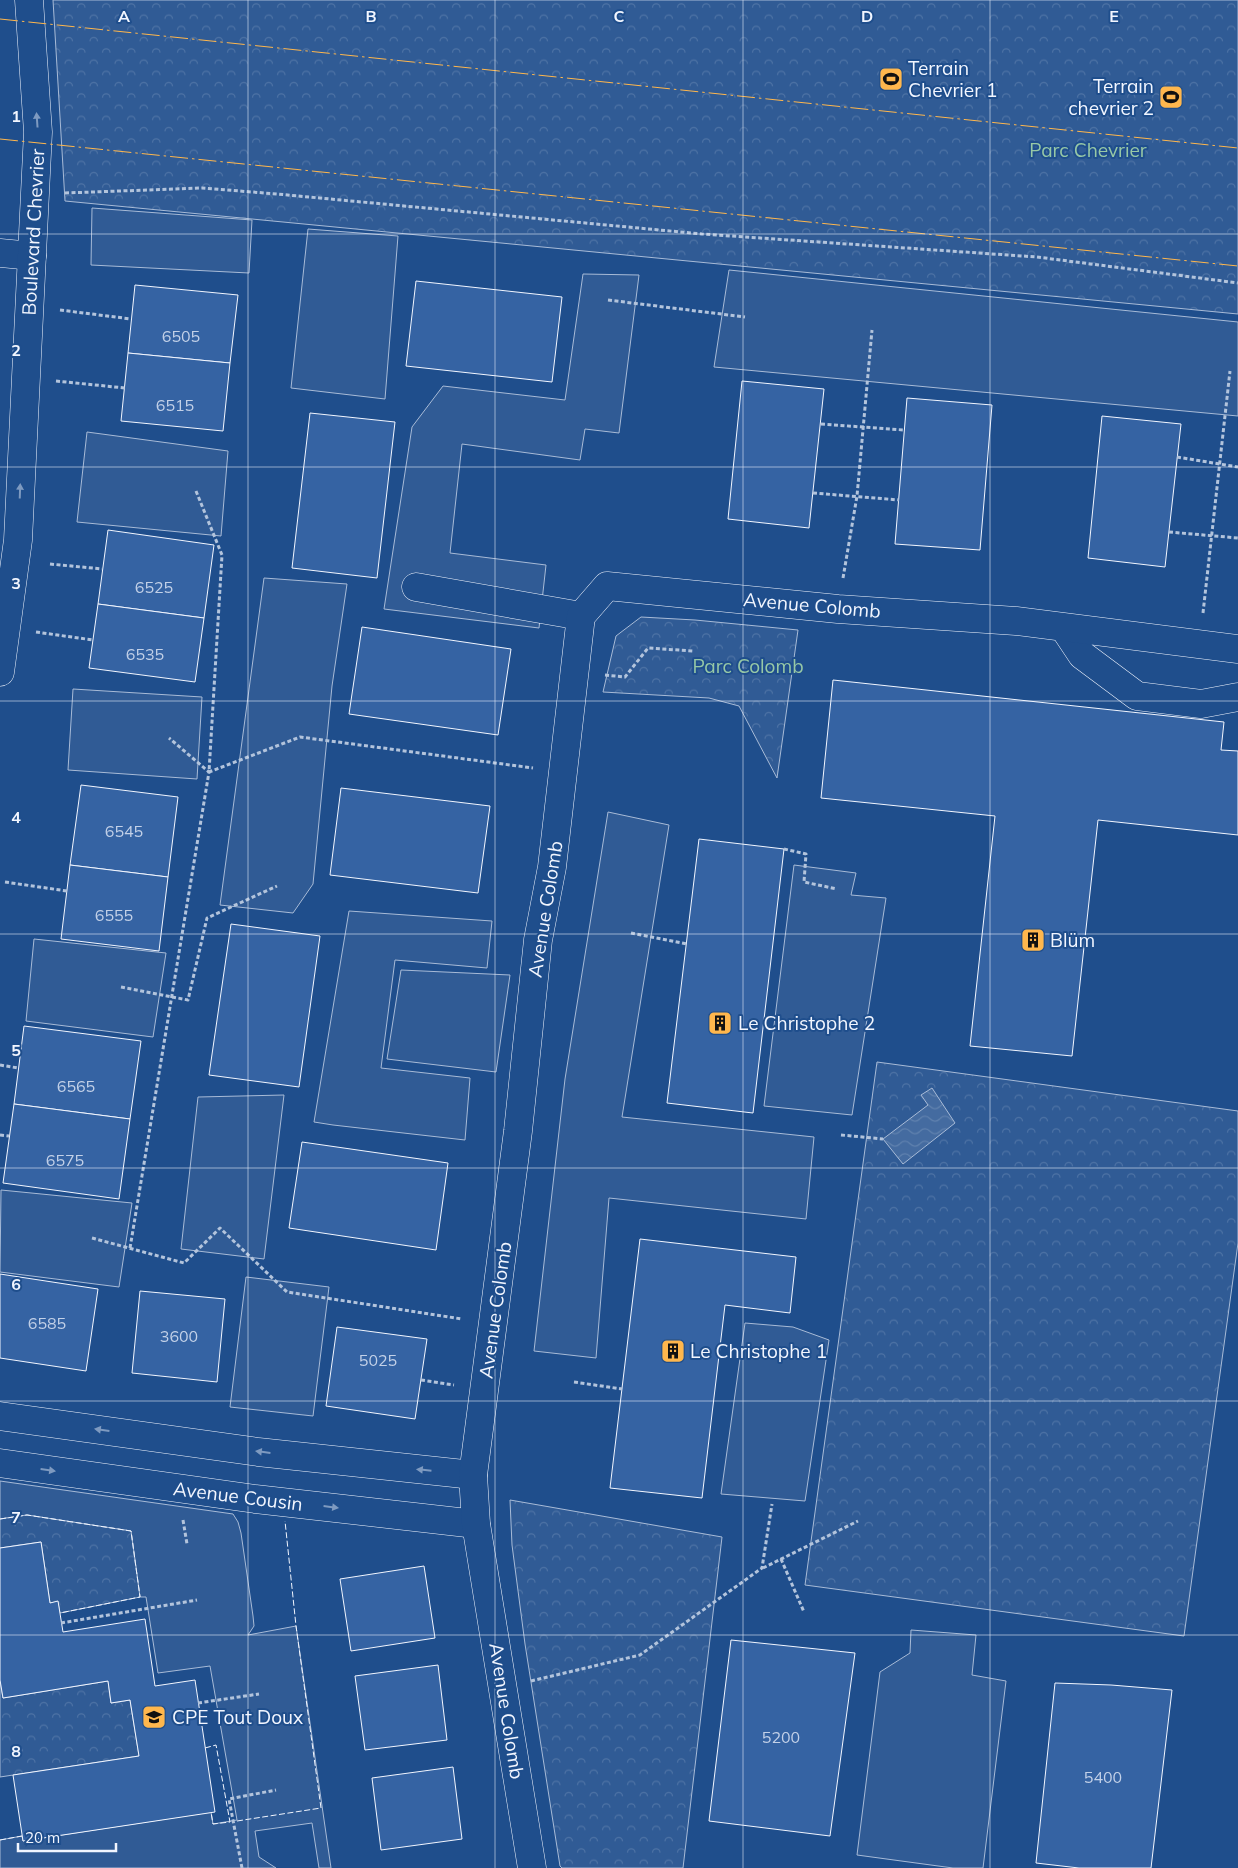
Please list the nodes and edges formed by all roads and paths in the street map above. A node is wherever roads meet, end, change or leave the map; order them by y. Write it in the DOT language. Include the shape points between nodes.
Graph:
graph roads {
  1 [pos="29,0"];
  2 [pos="56,193"];
  3 [pos="0,253"];
  4 [pos="32,256"];
  5 [pos="1238,283"];
  6 [pos="608,300"];
  7 [pos="54,309"];
  8 [pos="745,317"];
  9 [pos="131,318"];
  10 [pos="872,330"];
  11 [pos="1230,370"];
  12 [pos="53,381"];
  13 [pos="125,388"];
  14 [pos="821,424"];
  15 [pos="863,428"];
  16 [pos="904,430"];
  17 [pos="1177,457"];
  18 [pos="1220,464"];
  19 [pos="1238,467"];
  20 [pos="196,491"];
  21 [pos="814,493"];
  22 [pos="857,496"];
  23 [pos="899,500"];
  24 [pos="1169,532"];
  25 [pos="1212,536"];
  26 [pos="1238,538"];
  27 [pos="9,539"];
  28 [pos="50,564"];
  29 [pos="102,569"];
  30 [pos="416,586"];
  31 [pos="838,609"];
  32 [pos="581,616"];
  33 [pos="1064,628"];
  34 [pos="36,632"];
  35 [pos="93,640"];
  36 [pos="1199,645"];
  37 [pos="1238,649"];
  38 [pos="693,651"];
  39 [pos="0,672"];
  40 [pos="574,673"];
  41 [pos="1238,697"];
  42 [pos="169,738"];
  43 [pos="209,772"];
  44 [pos="564,772"];
  45 [pos="784,849"];
  46 [pos="5,882"];
  47 [pos="277,886"];
  48 [pos="837,889"];
  49 [pos="67,891"];
  50 [pos="631,933"];
  51 [pos="686,944"];
  52 [pos="122,987"];
  53 [pos="172,997"];
  54 [pos="0,1066"];
  55 [pos="18,1068"];
  56 [pos="0,1135"];
  57 [pos="840,1135"];
  58 [pos="9,1136"];
  59 [pos="883,1139"];
  60 [pos="92,1238"];
  61 [pos="130,1248"];
  62 [pos="493,1323"];
  63 [pos="574,1382"];
  64 [pos="622,1389"];
  65 [pos="0,1416"];
  66 [pos="0,1463"];
  67 [pos="473,1476"];
  68 [pos="772,1504"];
  69 [pos="858,1521"];
  70 [pos="476,1524"];
  71 [pos="781,1559"];
  72 [pos="762,1568"];
  73 [pos="197,1600"];
  74 [pos="804,1612"];
  75 [pos="61,1623"];
  76 [pos="503,1688"];
  77 [pos="260,1694"];
  78 [pos="198,1703"];
  79 [pos="276,1790"];
  80 [pos="242,1868"];
  81 [pos="532,1868"];
  4 -- 1 [label="street, Boulevard Chevrier, one-way" via="38,132"];
  2 -- 5 [label="path" via="202,188 702,234 1037,257"];
  3 -- 4 [label="street"];
  27 -- 4 [label="street, Boulevard Chevrier, one-way"];
  6 -- 8 [label="path"];
  7 -- 9 [label="path"];
  10 -- 15 [label="path"];
  11 -- 18 [label="path"];
  12 -- 13 [label="path"];
  14 -- 15 [label="path"];
  15 -- 16 [label="path"];
  15 -- 22 [label="path"];
  17 -- 18 [label="path"];
  18 -- 19 [label="path"];
  18 -- 25 [label="path"];
  20 -- 43 [label="path" via="222,555"];
  21 -- 22 [label="path"];
  22 -- 23 [label="path"];
  22 -- 31 [label="path"];
  24 -- 25 [label="path"];
  25 -- 26 [label="path"];
  25 -- 36 [label="path"];
  27 -- 39 [label="street, Boulevard Chevrier"];
  28 -- 29 [label="path"];
  30 -- 32 [label="street"];
  31 -- 32 [label="street, Avenue Colomb" via="607,586"];
  31 -- 33 [label="street, Avenue Colomb" via="1016,621"];
  32 -- 40 [label="street, Avenue Colomb"];
  33 -- 36 [label="street, Avenue Colomb"];
  33 -- 41 [label="street" via="1082,655 1137,696 1201,704"];
  34 -- 35 [label="path"];
  36 -- 37 [label="street, Avenue Colomb"];
  38 -- 40 [label="path" via="648,648 626,677"];
  40 -- 44 [label="street, Avenue Colomb"];
  42 -- 43 [label="path"];
  43 -- 44 [label="path" via="300,737"];
  43 -- 53 [label="path"];
  44 -- 62 [label="street, Avenue Colomb" via="552,867 538,940"];
  45 -- 48 [label="path" via="806,854 804,882"];
  46 -- 49 [label="path"];
  47 -- 53 [label="path" via="207,918 188,1000"];
  50 -- 51 [label="path"];
  52 -- 53 [label="path"];
  53 -- 61 [label="path"];
  54 -- 55 [label="path"];
  56 -- 58 [label="path"];
  57 -- 59 [label="path"];
  60 -- 61 [label="path"];
  61 -- 62 [label="path" via="184,1263 220,1228 287,1292"];
  62 -- 67 [label="street, Avenue Colomb"];
  63 -- 64 [label="path"];
  67 -- 65 [label="street, one-way" via="258,1452"];
  66 -- 70 [label="street, Avenue Cousin, one-way" via="245,1497"];
  67 -- 70 [label="street, Avenue Colomb"];
  68 -- 72 [label="path"];
  69 -- 71 [label="path"];
  70 -- 76 [label="street, Avenue Colomb"];
  71 -- 72 [label="path"];
  71 -- 74 [label="path"];
  72 -- 76 [label="path" via="640,1654"];
  73 -- 75 [label="path"];
  76 -- 81 [label="street, Avenue Colomb"];
  77 -- 78 [label="path"];
  79 -- 80 [label="path" via="230,1799"];
}
